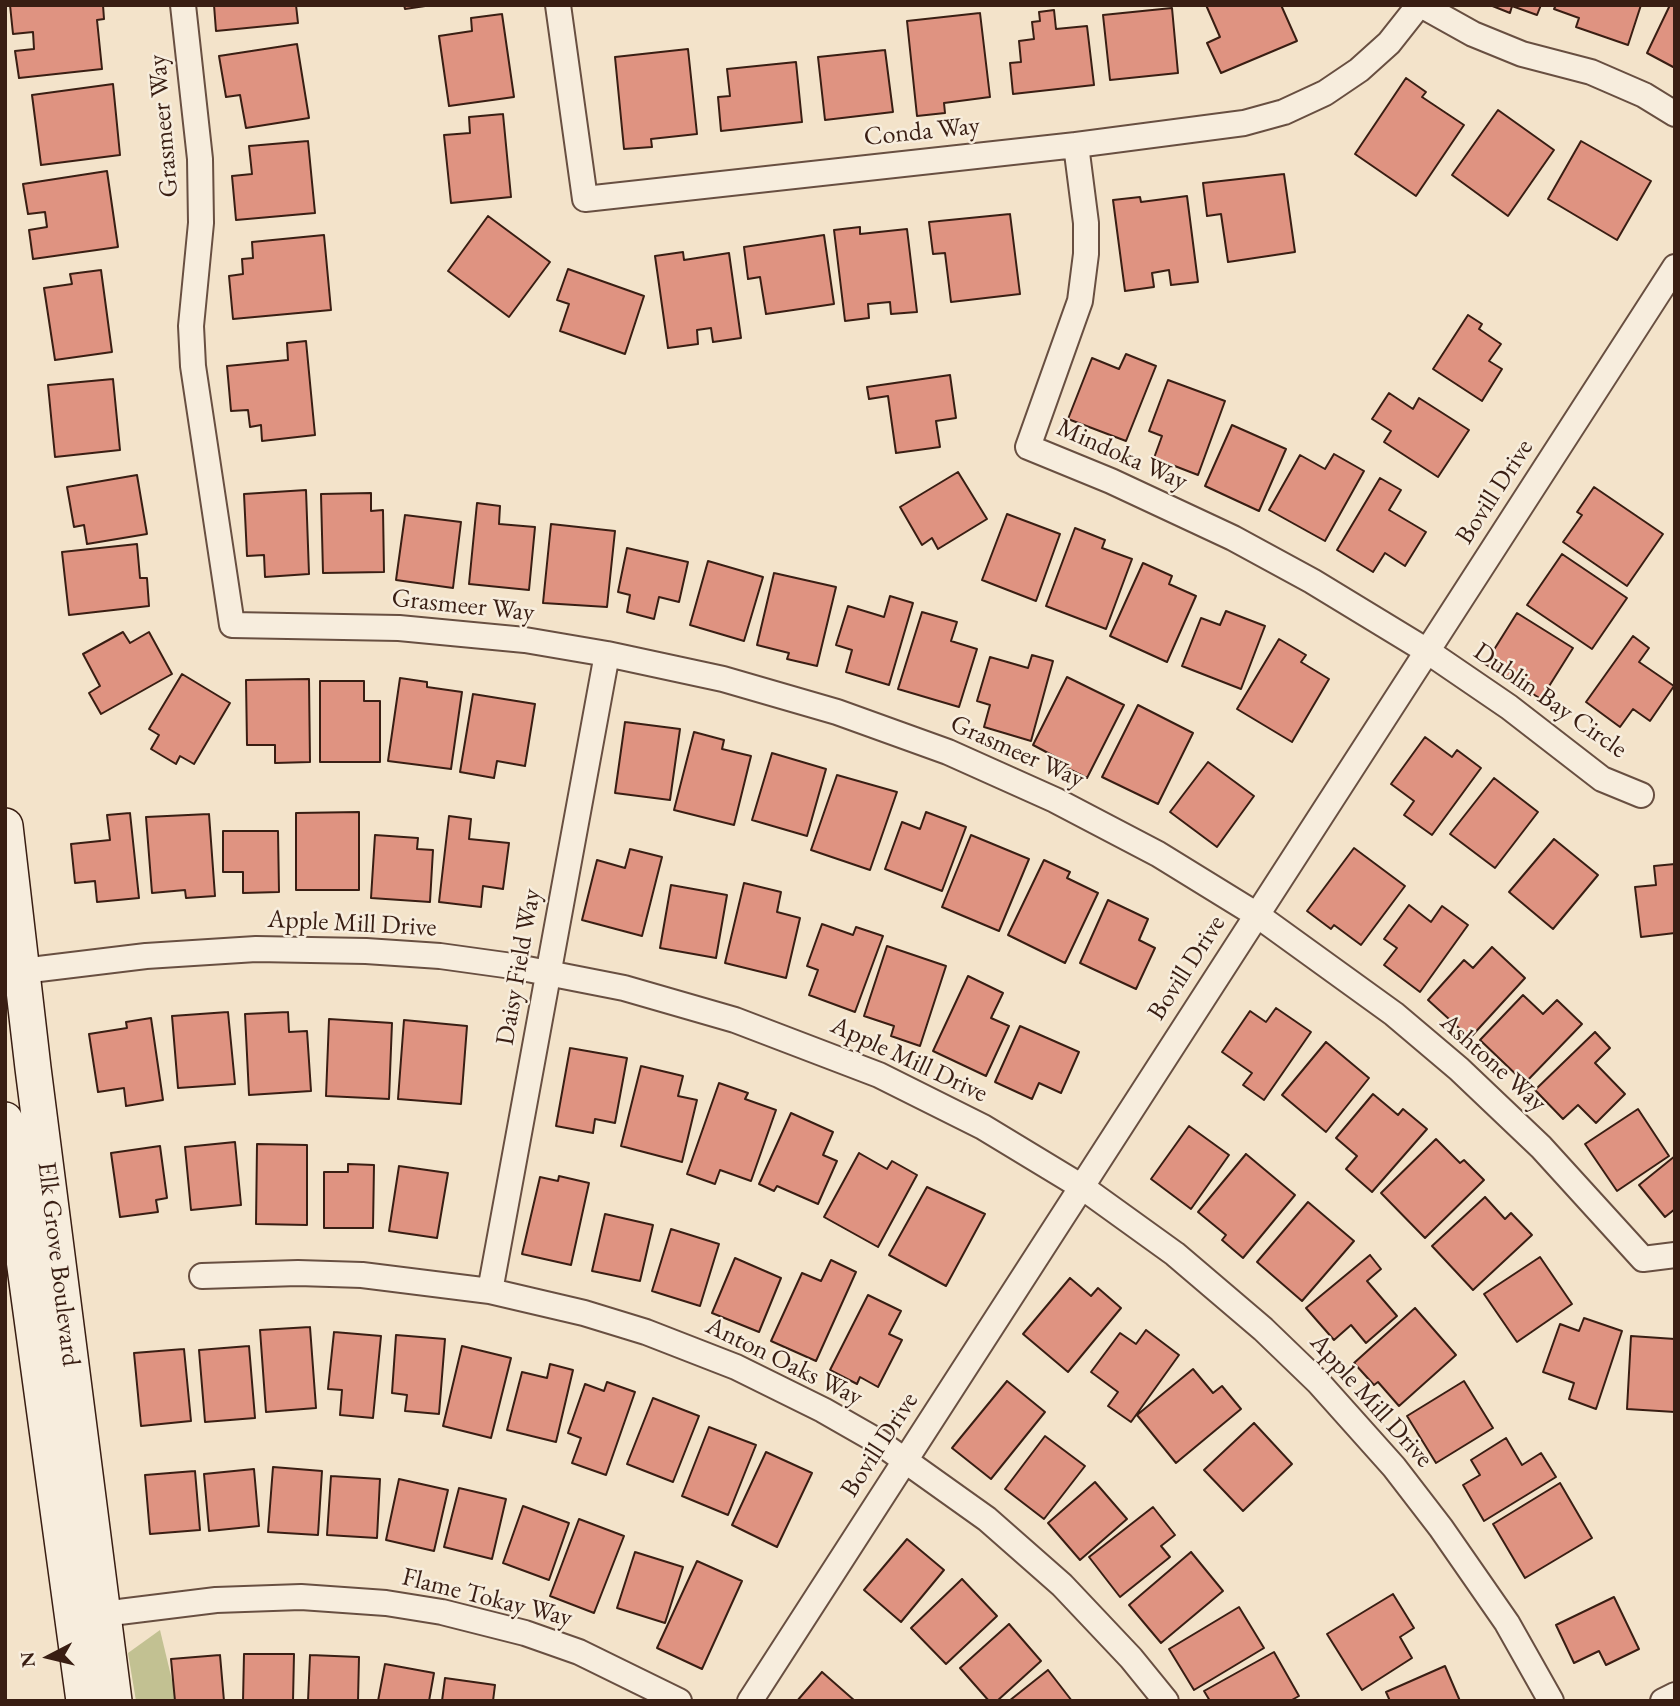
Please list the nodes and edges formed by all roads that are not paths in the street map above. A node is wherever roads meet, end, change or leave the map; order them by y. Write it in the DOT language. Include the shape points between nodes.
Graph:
graph roads {
  1 [pos="183,5"];
  2 [pos="558,5"];
  3 [pos="1420,5"];
  4 [pos="1675,114"];
  5 [pos="1076,145"];
  6 [pos="1674,269"];
  7 [pos="1427,651"];
  8 [pos="607,653"];
  9 [pos="1641,795"];
  10 [pos="5,826"];
  11 [pos="1257,915"];
  12 [pos="13,972"];
  13 [pos="549,972"];
  14 [pos="5,1120"];
  15 [pos="1082,1187"];
  16 [pos="1675,1255"];
  17 [pos="202,1276"];
  18 [pos="490,1291"];
  19 [pos="906,1460"];
  20 [pos="103,1614"];
  21 [pos="1675,1695"];
  22 [pos="84,1701"];
  23 [pos="114,1701"];
  24 [pos="679,1701"];
  25 [pos="750,1701"];
  26 [pos="1166,1701"];
  27 [pos="1550,1701"];
  28 [pos="1663,1701"];
  1 -- 8 [label="street, Grasmeer Way" via="200,159 193,366 232,625 399,628"];
  2 -- 5 [label="street, Conda Way" via="585,199"];
  3 -- 4 [label="street" via="1473,34 1522,54 1591,72"];
  3 -- 5 [label="street, Conda Way" via="1359,71 1283,112 1244,123"];
  5 -- 7 [label="street, Mindoka Way" via="1087,254 1080,301 1028,447 1233,538"];
  6 -- 7 [label="street, Bovill Drive"];
  7 -- 9 [label="street, Dublin Bay Circle" via="1602,779"];
  7 -- 11 [label="street, Bovill Drive"];
  8 -- 11 [label="street, Grasmeer Way" via="723,679 837,712 948,752 1158,854"];
  8 -- 13 [label="street, Daisy Field Way"];
  10 -- 12 [label="main road, Elk Grove Boulevard"];
  11 -- 15 [label="street, Bovill Drive"];
  11 -- 16 [label="street, Ashtone Way" via="1385,1007 1459,1069 1541,1147 1643,1259"];
  12 -- 13 [label="street, Apple Mill Drive" via="256,949 427,956"];
  12 -- 20 [label="main road, Elk Grove Boulevard"];
  13 -- 15 [label="street, Apple Mill Drive" via="649,995 808,1046 879,1075 983,1127"];
  13 -- 18 [label="street, Daisy Field Way"];
  14 -- 22 [label="main road, Elk Grove Boulevard"];
  15 -- 19 [label="street, Bovill Drive"];
  15 -- 27 [label="street, Apple Mill Drive" via="1175,1254 1318,1382 1441,1528 1507,1623"];
  17 -- 18 [label="street, Anton Oaks Way" via="362,1275"];
  18 -- 19 [label="street, Anton Oaks Way" via="621,1324 736,1367 823,1410"];
  19 -- 25 [label="street, Bovill Drive"];
  19 -- 26 [label="street, Anton Oaks Way" via="987,1519 1062,1585"];
  20 -- 23 [label="main road, Elk Grove Boulevard"];
  20 -- 24 [label="street, Flame Tokay Way" via="216,1600 301,1597 386,1603 525,1633 579,1653"];
  21 -- 28 [label="street"];
}
